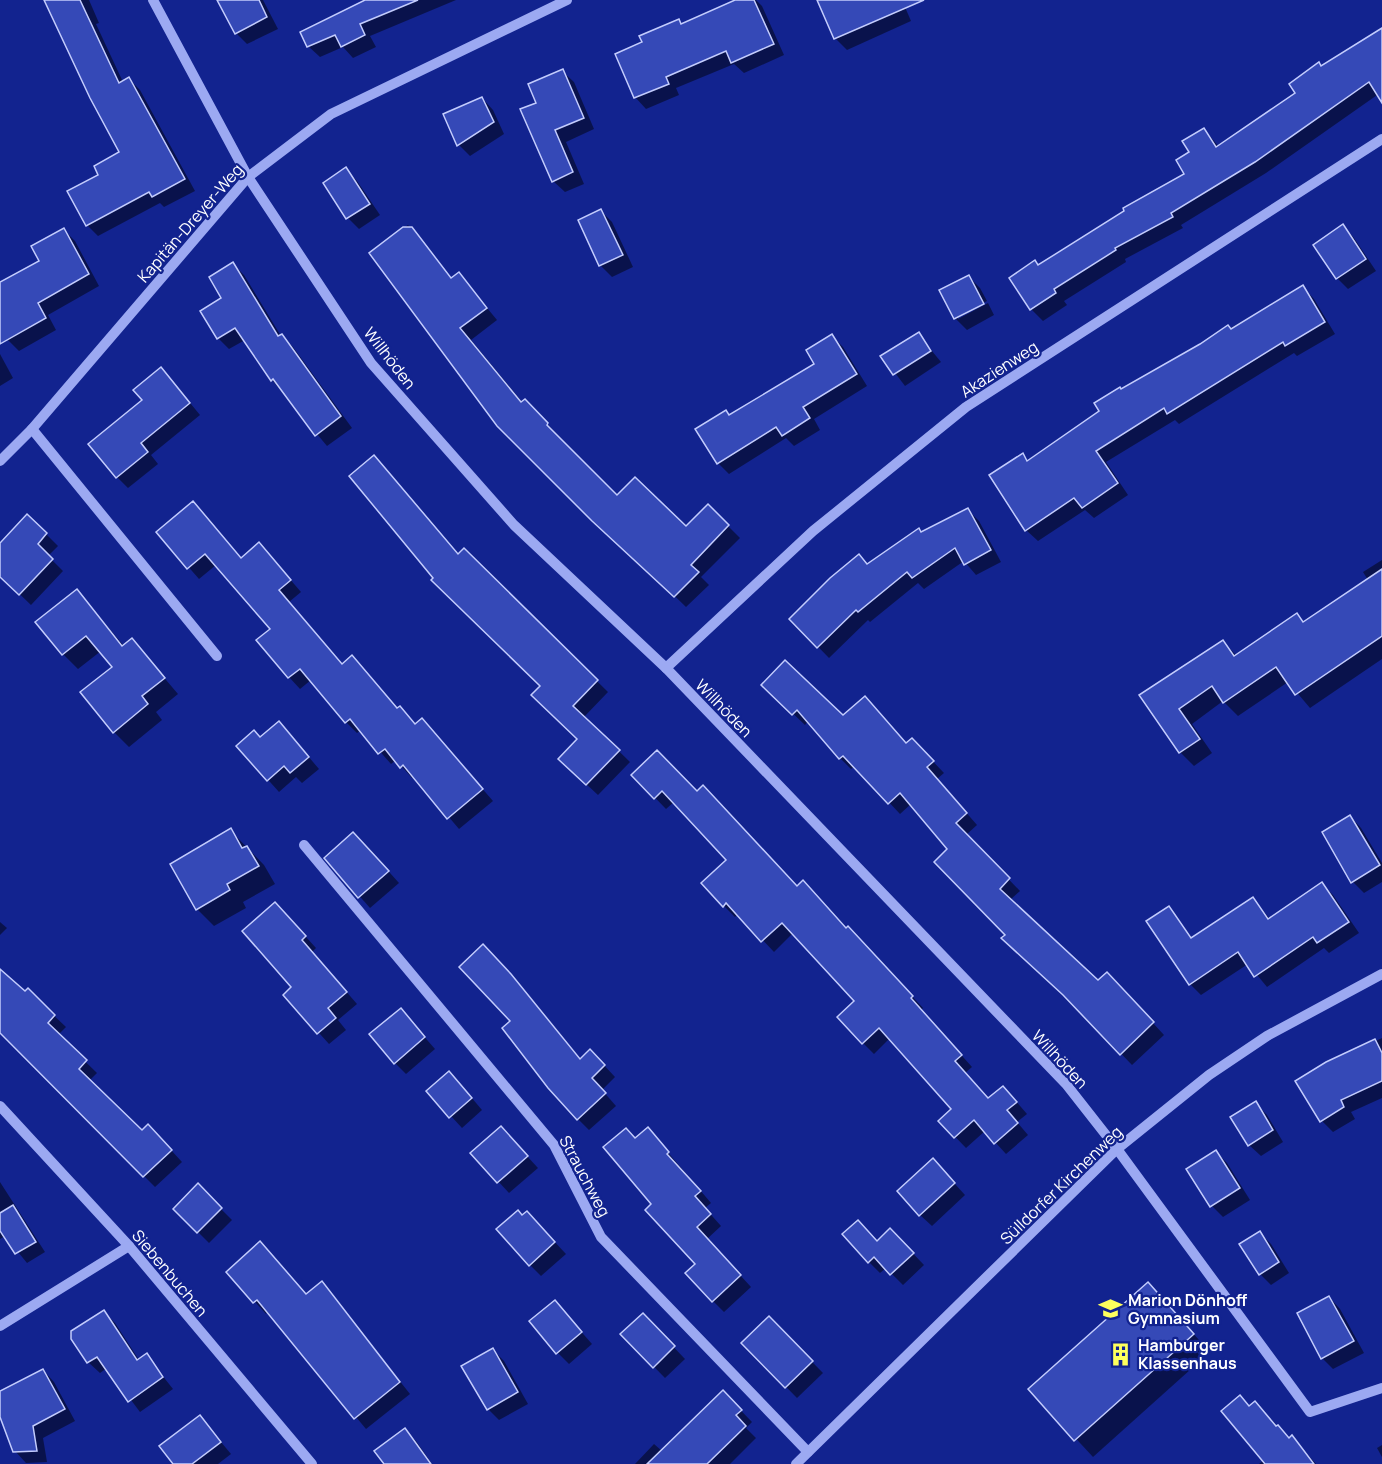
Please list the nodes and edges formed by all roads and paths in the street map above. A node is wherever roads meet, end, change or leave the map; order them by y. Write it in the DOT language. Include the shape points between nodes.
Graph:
graph roads {
  1 [pos="153,0"];
  2 [pos="567,0"];
  3 [pos="1382,139"];
  4 [pos="248,177"];
  5 [pos="32,429"];
  6 [pos="0,461"];
  7 [pos="217,656"];
  8 [pos="666,668"];
  9 [pos="304,845"];
  10 [pos="1382,974"];
  11 [pos="0,1106"];
  12 [pos="1117,1149"];
  13 [pos="129,1246"];
  14 [pos="0,1326"];
  15 [pos="1382,1388"];
  16 [pos="808,1452"];
  17 [pos="312,1464"];
  18 [pos="796,1464"];
  1 -- 4 [label="street, Willhöden"];
  2 -- 4 [label="street, Kapitän-Dreyer-Weg" via="331,114"];
  3 -- 8 [label="street, Akazienweg" via="966,407 813,531"];
  4 -- 5 [label="street, Kapitän-Dreyer-Weg"];
  4 -- 8 [label="street, Willhöden" via="371,363 514,525"];
  5 -- 6 [label="street, Kapitän-Dreyer-Weg"];
  5 -- 7 [label="street"];
  8 -- 12 [label="street, Willhöden" via="1066,1084"];
  9 -- 16 [label="street, Strauchweg" via="554,1145 601,1237"];
  10 -- 12 [label="street, Sülldorfer Kirchenweg" via="1267,1036"];
  11 -- 13 [label="street, Siebenbuchen"];
  12 -- 15 [label="street, Willhöden" via="1310,1412"];
  12 -- 16 [label="street, Sülldorfer Kirchenweg"];
  13 -- 14 [label="street"];
  13 -- 17 [label="street, Siebenbuchen"];
  16 -- 18 [label="street, Sülldorfer Kirchenweg"];
}
